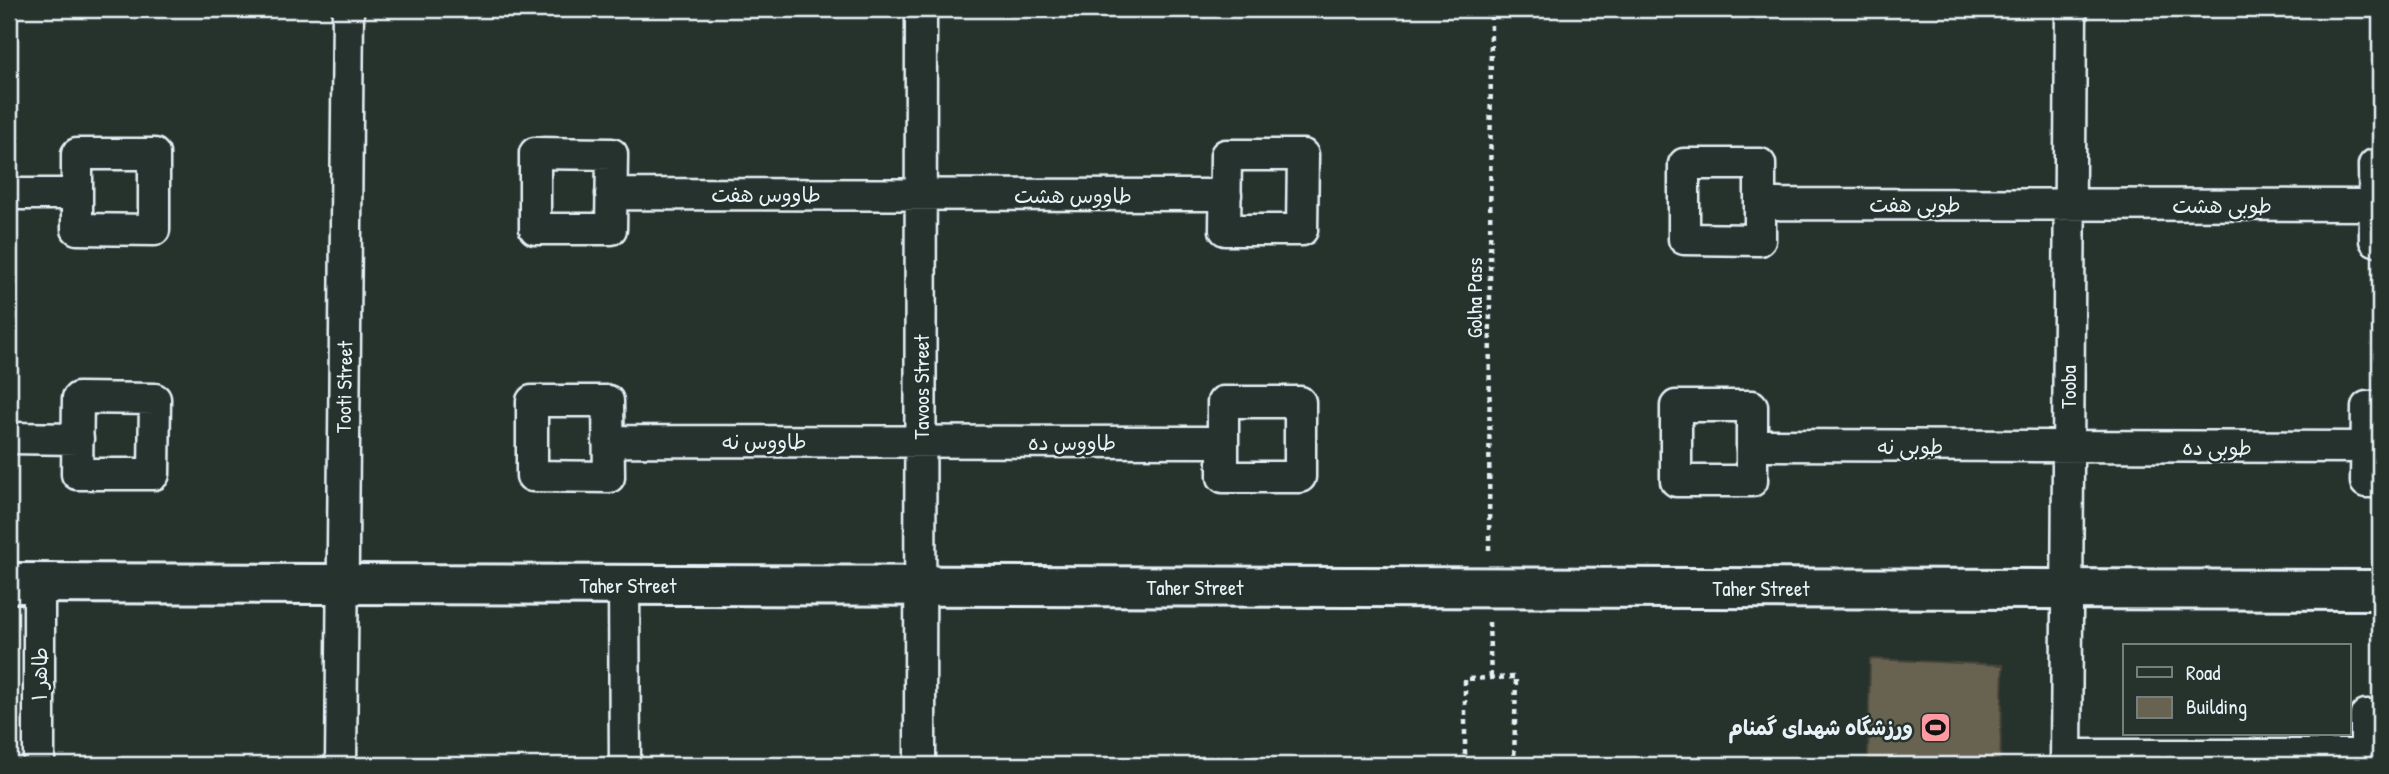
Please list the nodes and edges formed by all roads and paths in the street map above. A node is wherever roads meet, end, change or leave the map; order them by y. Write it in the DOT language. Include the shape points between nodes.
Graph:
graph roads {
  1 [pos="348,9"];
  2 [pos="921,9"];
  3 [pos="1491,9"];
  4 [pos="2071,9"];
  5 [pos="2380,165"];
  6 [pos="9,194"];
  7 [pos="77,194"];
  8 [pos="611,194"];
  9 [pos="921,194"];
  10 [pos="1226,195"];
  11 [pos="1760,204"];
  12 [pos="2070,205"];
  13 [pos="2374,205"];
  14 [pos="2380,240"];
  15 [pos="2380,407"];
  16 [pos="9,438"];
  17 [pos="78,439"];
  18 [pos="608,441"];
  19 [pos="920,442"];
  20 [pos="1223,442"];
  21 [pos="1752,445"];
  22 [pos="2068,446"];
  23 [pos="2367,447"];
  24 [pos="2380,482"];
  25 [pos="24,583"];
  26 [pos="342,584"];
  27 [pos="624,585"];
  28 [pos="920,586"];
  29 [pos="1489,587"];
  30 [pos="2067,589"];
  31 [pos="2380,590"];
  32 [pos="1491,679"];
  33 [pos="2380,715"];
  34 [pos="2066,760"];
  35 [pos="2366,760"];
  36 [pos="39,765"];
  37 [pos="341,765"];
  38 [pos="625,765"];
  39 [pos="920,765"];
  40 [pos="1465,765"];
  41 [pos="1514,765"];
  1 -- 26 [label="street, Tooti Street"];
  2 -- 9 [label="street, Tavoos Street"];
  3 -- 29 [label="path, Golha Pass"];
  4 -- 12 [label="street, Tooba"];
  5 -- 13 [label="street" via="2374,165"];
  6 -- 7 [label="street"];
  8 -- 9 [label="street, طاووس هفت"];
  9 -- 10 [label="street, طاووس هشت"];
  9 -- 19 [label="street, Tavoos Street"];
  11 -- 12 [label="street, طوبی هفت"];
  12 -- 13 [label="street, طوبی هشت"];
  12 -- 22 [label="street, Tooba"];
  13 -- 14 [label="street" via="2375,240"];
  15 -- 23 [label="street" via="2367,407"];
  16 -- 17 [label="street"];
  18 -- 19 [label="street, طاووس نه"];
  19 -- 20 [label="street, طاووس ده"];
  19 -- 28 [label="street, Tavoos Street"];
  21 -- 22 [label="street, طوبی نه"];
  22 -- 23 [label="street, طوبی ده"];
  22 -- 30 [label="street, Tooba"];
  23 -- 24 [label="street" via="2366,482"];
  25 -- 26 [label="street, Taher Street"];
  25 -- 36 [label="street, طاهر ۱"];
  26 -- 27 [label="street, Taher Street"];
  26 -- 37 [label="street, Tooti Street"];
  27 -- 28 [label="street, Taher Street"];
  27 -- 38 [label="street"];
  28 -- 29 [label="street, Taher Street"];
  28 -- 39 [label="street, Tavoos Street"];
  29 -- 30 [label="street, Taher Street"];
  29 -- 32 [label="path, Golha Pass"];
  30 -- 31 [label="street, Taher Street"];
  30 -- 34 [label="street, Tooba"];
  32 -- 40 [label="path" via="1465,679"];
  32 -- 41 [label="path" via="1516,677"];
  33 -- 35 [label="street" via="2366,715"];
  34 -- 35 [label="street"];
}
